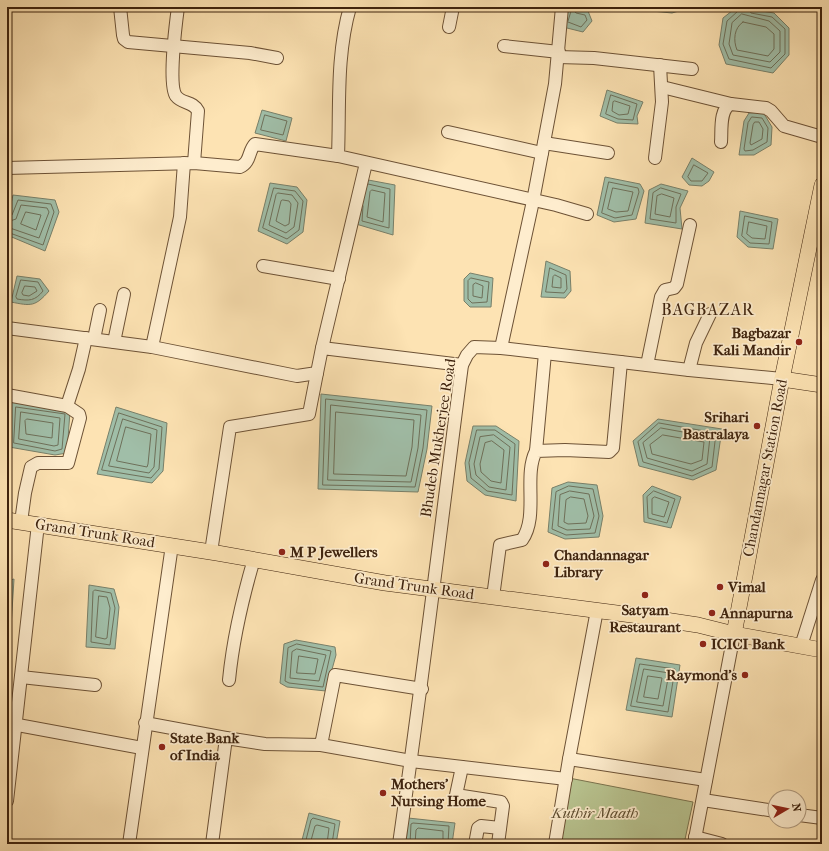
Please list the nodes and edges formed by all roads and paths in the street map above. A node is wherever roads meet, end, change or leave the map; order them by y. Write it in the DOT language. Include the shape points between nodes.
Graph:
graph roads {
  1 [pos="120,7"];
  2 [pos="178,7"];
  3 [pos="350,7"];
  4 [pos="453,7"];
  5 [pos="562,7"];
  6 [pos="449,27"];
  7 [pos="174,45"];
  8 [pos="504,46"];
  9 [pos="559,55"];
  10 [pos="277,58"];
  11 [pos="660,65"];
  12 [pos="692,69"];
  13 [pos="662,87"];
  14 [pos="731,104"];
  15 [pos="448,132"];
  16 [pos="822,137"];
  17 [pos="721,142"];
  18 [pos="543,148"];
  19 [pos="608,153"];
  20 [pos="338,156"];
  21 [pos="655,158"];
  22 [pos="189,163"];
  23 [pos="366,163"];
  24 [pos="7,168"];
  25 [pos="822,185"];
  26 [pos="534,201"];
  27 [pos="587,214"];
  28 [pos="690,225"];
  29 [pos="263,266"];
  30 [pos="339,279"];
  31 [pos="124,294"];
  32 [pos="100,310"];
  33 [pos="710,314"];
  34 [pos="7,328"];
  35 [pos="90,339"];
  36 [pos="114,342"];
  37 [pos="152,347"];
  38 [pos="322,348"];
  39 [pos="501,348"];
  40 [pos="545,353"];
  41 [pos="621,362"];
  42 [pos="462,365"];
  43 [pos="647,366"];
  44 [pos="689,370"];
  45 [pos="317,373"];
  46 [pos="782,379"];
  47 [pos="822,385"];
  48 [pos="7,395"];
  49 [pos="67,406"];
  50 [pos="536,451"];
  51 [pos="14,521"];
  52 [pos="38,524"];
  53 [pos="172,545"];
  54 [pos="211,552"];
  55 [pos="254,559"];
  56 [pos="822,580"];
  57 [pos="432,590"];
  58 [pos="493,597"];
  59 [pos="597,610"];
  60 [pos="734,634"];
  61 [pos="801,646"];
  62 [pos="822,650"];
  63 [pos="21,677"];
  64 [pos="229,680"];
  65 [pos="95,685"];
  66 [pos="422,689"];
  67 [pos="145,723"];
  68 [pos="12,724"];
  69 [pos="226,738"];
  70 [pos="321,745"];
  71 [pos="142,748"];
  72 [pos="569,759"];
  73 [pos="411,761"];
  74 [pos="462,767"];
  75 [pos="566,779"];
  76 [pos="706,780"];
  77 [pos="703,800"];
  78 [pos="7,801"];
  79 [pos="767,810"];
  80 [pos="807,816"];
  81 [pos="822,818"];
  82 [pos="500,828"];
  83 [pos="694,840"];
  84 [pos="129,844"];
  85 [pos="212,844"];
  86 [pos="399,844"];
  87 [pos="475,844"];
  88 [pos="498,844"];
  89 [pos="555,844"];
  90 [pos="722,844"];
  1 -- 7 [label="street" via="124,39 128,42"];
  2 -- 7 [label="street"];
  3 -- 20 [label="street" via="338,83"];
  4 -- 6 [label="street"];
  5 -- 9 [label="street"];
  7 -- 10 [label="street"];
  7 -- 22 [label="street" via="173,89 176,96 192,104 198,111"];
  8 -- 9 [label="street"];
  9 -- 11 [label="street"];
  9 -- 18 [label="street"];
  11 -- 12 [label="street"];
  11 -- 13 [label="street"];
  13 -- 14 [label="street"];
  13 -- 21 [label="street"];
  14 -- 16 [label="street" via="766,108 784,126"];
  14 -- 17 [label="street" via="726,106 724,112"];
  15 -- 18 [label="street"];
  18 -- 19 [label="street"];
  18 -- 26 [label="street"];
  20 -- 22 [label="street" via="255,144 248,160 240,167"];
  20 -- 23 [label="street"];
  22 -- 24 [label="street"];
  22 -- 37 [label="street"];
  23 -- 26 [label="street"];
  23 -- 30 [label="street"];
  25 -- 46 [label="main road, Chandannagar Station Road"];
  26 -- 27 [label="street"];
  26 -- 39 [label="street"];
  28 -- 43 [label="street" via="677,284 674,288 665,290 661,297"];
  29 -- 30 [label="street"];
  30 -- 38 [label="street"];
  31 -- 36 [label="street"];
  32 -- 35 [label="street"];
  33 -- 44 [label="street" via="694,349"];
  34 -- 35 [label="street"];
  35 -- 36 [label="street"];
  35 -- 49 [label="street"];
  36 -- 37 [label="street"];
  37 -- 45 [label="street" via="297,376"];
  38 -- 42 [label="street"];
  38 -- 45 [label="street"];
  39 -- 40 [label="street, Bhudeb Mukherjee Road"];
  39 -- 42 [label="street, Bhudeb Mukherjee Road" via="474,347"];
  40 -- 41 [label="street, Bhudeb Mukherjee Road"];
  40 -- 50 [label="street"];
  41 -- 43 [label="street, Bhudeb Mukherjee Road"];
  41 -- 50 [label="street" via="612,451"];
  42 -- 57 [label="street, Bhudeb Mukherjee Road"];
  43 -- 44 [label="street, Bhudeb Mukherjee Road"];
  44 -- 46 [label="street, Bhudeb Mukherjee Road"];
  45 -- 54 [label="street" via="309,414 230,427"];
  46 -- 47 [label="main road"];
  46 -- 60 [label="main road, Chandannagar Station Road"];
  48 -- 49 [label="street"];
  49 -- 51 [label="street" via="79,414 80,418 70,460 63,464 38,463 31,467 25,493"];
  50 -- 58 [label="street" via="526,532 522,540 500,546"];
  51 -- 52 [label="main road, Grand Trunk Road"];
  52 -- 53 [label="main road, Grand Trunk Road"];
  52 -- 63 [label="street"];
  53 -- 54 [label="main road, Grand Trunk Road"];
  53 -- 67 [label="street"];
  54 -- 55 [label="main road, Grand Trunk Road"];
  55 -- 57 [label="main road, Grand Trunk Road"];
  55 -- 64 [label="street" via="242,599"];
  56 -- 61 [label="street"];
  57 -- 58 [label="main road, Grand Trunk Road"];
  57 -- 66 [label="street, Bhudeb Mukherjee Road"];
  58 -- 59 [label="main road, Grand Trunk Road"];
  59 -- 60 [label="main road, Grand Trunk Road" via="698,625"];
  59 -- 72 [label="street"];
  60 -- 61 [label="main road, Grand Trunk Road"];
  60 -- 76 [label="street"];
  61 -- 62 [label="main road, Grand Trunk Road"];
  63 -- 65 [label="street"];
  63 -- 68 [label="street"];
  66 -- 70 [label="street" via="335,675"];
  66 -- 73 [label="street, Bhudeb Mukherjee Road"];
  67 -- 69 [label="street"];
  67 -- 71 [label="street"];
  68 -- 71 [label="street"];
  68 -- 78 [label="street"];
  69 -- 70 [label="street" via="265,744"];
  69 -- 85 [label="street"];
  70 -- 73 [label="street"];
  71 -- 84 [label="street"];
  72 -- 75 [label="street"];
  72 -- 76 [label="street"];
  73 -- 74 [label="street"];
  73 -- 86 [label="street, Bhudeb Mukherjee Road"];
  74 -- 75 [label="street"];
  74 -- 82 [label="street" via="456,795 501,802 503,806"];
  75 -- 89 [label="street"];
  76 -- 77 [label="street"];
  77 -- 79 [label="street"];
  77 -- 83 [label="street"];
  80 -- 81 [label="street"];
  82 -- 87 [label="street" via="478,828"];
  82 -- 88 [label="street"];
  83 -- 90 [label="street"];
}
